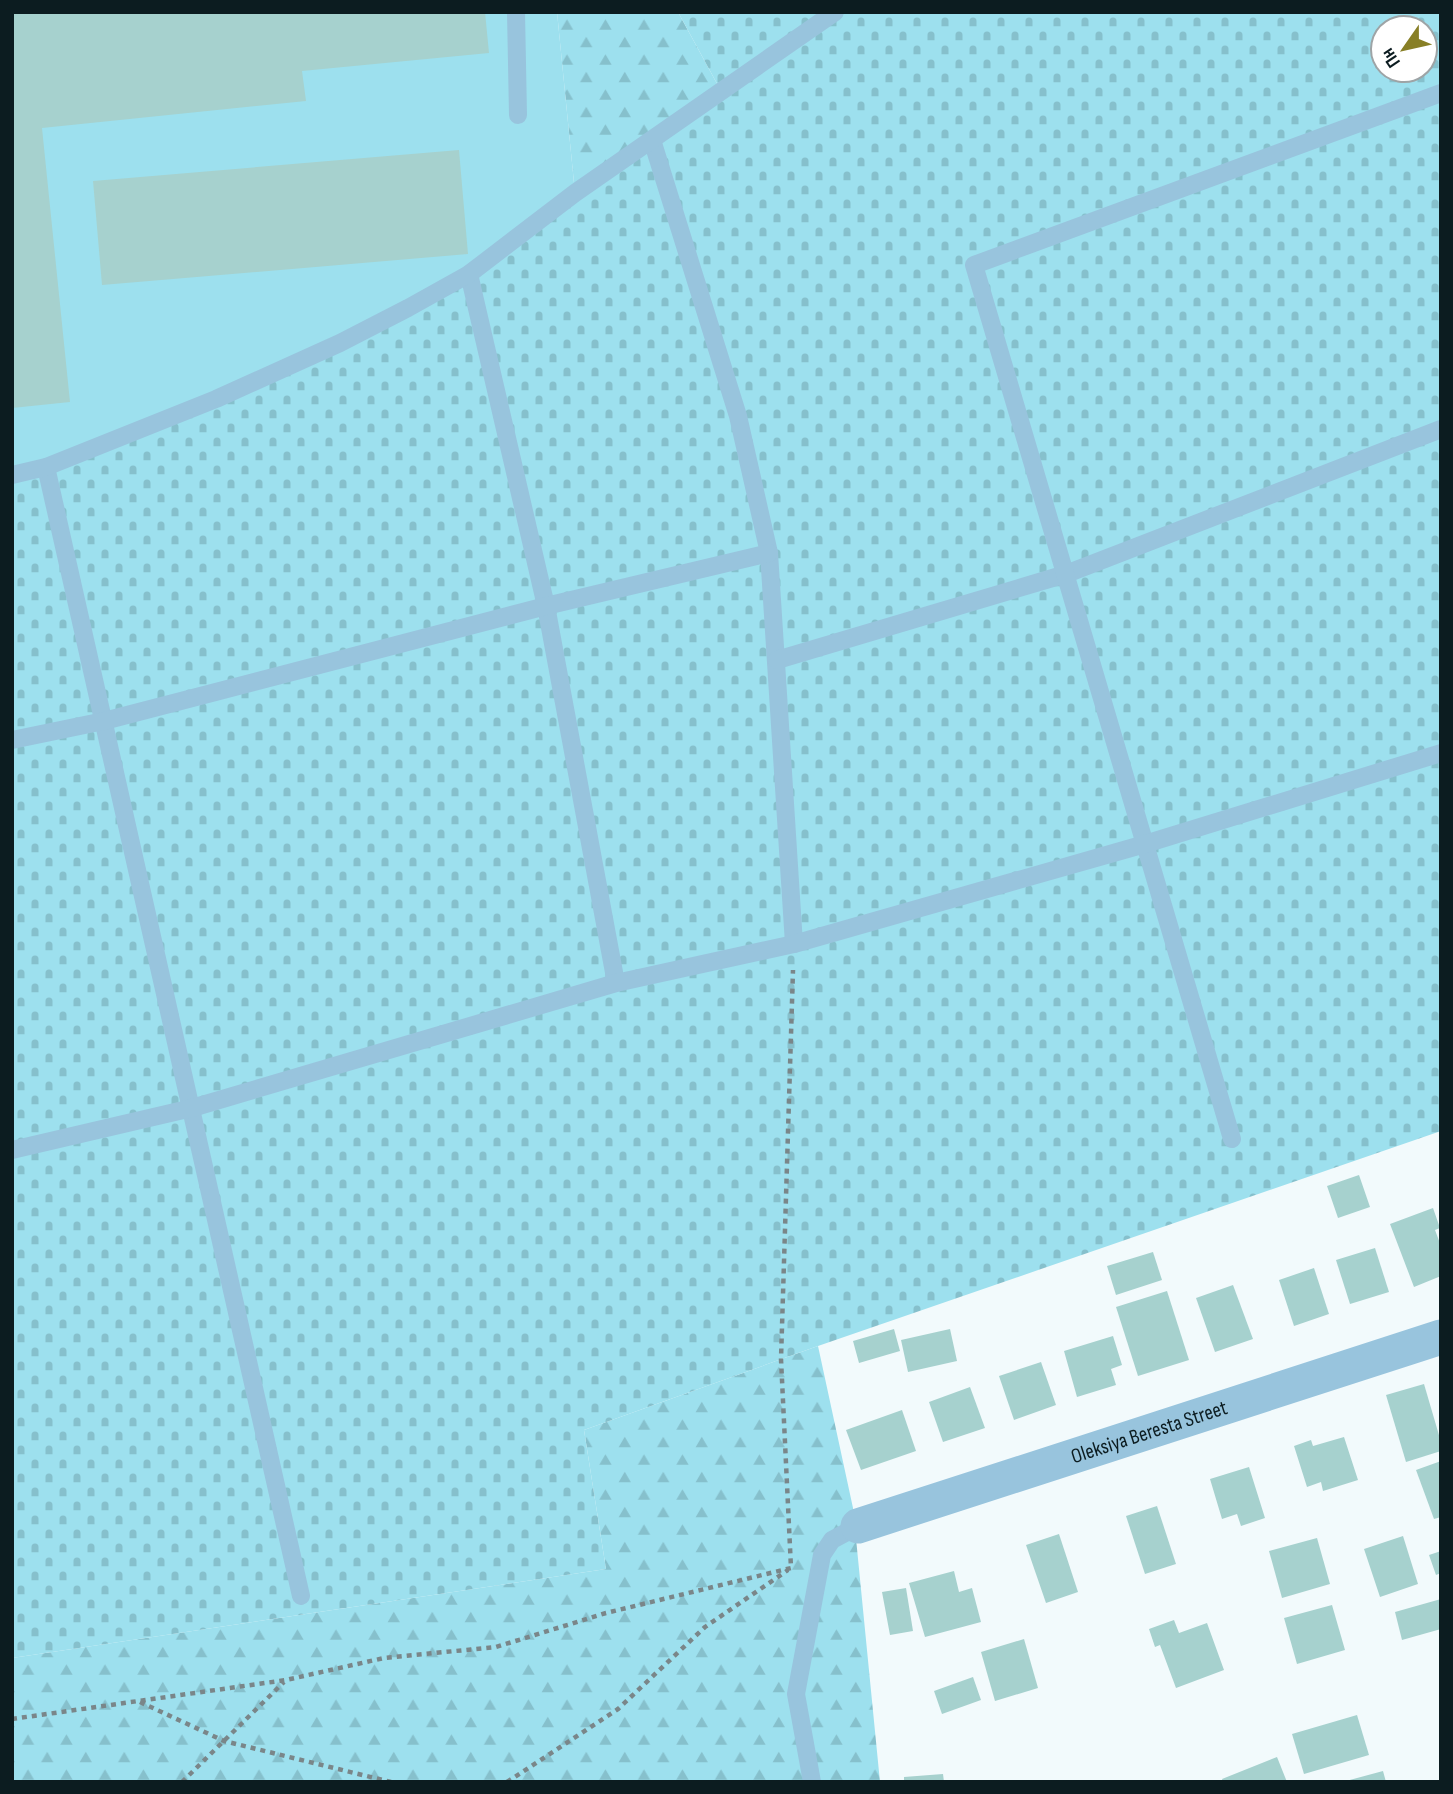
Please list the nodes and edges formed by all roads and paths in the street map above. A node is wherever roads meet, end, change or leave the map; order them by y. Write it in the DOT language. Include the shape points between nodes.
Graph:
graph roads {
  1 [pos="516,12"];
  2 [pos="835,12"];
  3 [pos="1441,93"];
  4 [pos="518,115"];
  5 [pos="652,140"];
  6 [pos="469,274"];
  7 [pos="1441,429"];
  8 [pos="46,467"];
  9 [pos="12,475"];
  10 [pos="769,553"];
  11 [pos="1066,574"];
  12 [pos="546,606"];
  13 [pos="777,660"];
  14 [pos="104,721"];
  15 [pos="12,740"];
  16 [pos="1441,753"];
  17 [pos="1146,844"];
  18 [pos="794,944"];
  19 [pos="616,983"];
  20 [pos="192,1108"];
  21 [pos="1232,1139"];
  22 [pos="12,1150"];
  23 [pos="1441,1337"];
  24 [pos="845,1533"];
  25 [pos="791,1568"];
  26 [pos="301,1596"];
  27 [pos="286,1680"];
  28 [pos="140,1702"];
  29 [pos="12,1719"];
  30 [pos="223,1741"];
  31 [pos="182,1782"];
  32 [pos="391,1782"];
  33 [pos="507,1782"];
  34 [pos="812,1782"];
  1 -- 4 [label="lane"];
  2 -- 5 [label="lane"];
  3 -- 11 [label="lane" via="974,265"];
  5 -- 6 [label="lane"];
  5 -- 10 [label="lane" via="738,416"];
  6 -- 8 [label="lane" via="276,372"];
  6 -- 12 [label="lane"];
  7 -- 11 [label="lane"];
  8 -- 9 [label="lane"];
  8 -- 14 [label="lane"];
  10 -- 12 [label="lane"];
  10 -- 13 [label="lane"];
  11 -- 13 [label="lane"];
  11 -- 17 [label="lane"];
  12 -- 14 [label="lane"];
  12 -- 19 [label="lane"];
  13 -- 18 [label="lane"];
  14 -- 15 [label="lane"];
  14 -- 20 [label="lane"];
  16 -- 17 [label="lane"];
  17 -- 18 [label="lane"];
  17 -- 21 [label="lane"];
  18 -- 19 [label="lane"];
  18 -- 25 [label="path" via="781,1359"];
  19 -- 20 [label="lane"];
  20 -- 22 [label="lane"];
  20 -- 26 [label="lane"];
  23 -- 24 [label="street, Oleksiya Beresta Street"];
  24 -- 25 [label="path"];
  24 -- 34 [label="lane" via="822,1555 796,1694"];
  25 -- 27 [label="path" via="496,1647 384,1658"];
  25 -- 33 [label="path" via="705,1627 618,1709"];
  27 -- 28 [label="path"];
  27 -- 30 [label="path"];
  28 -- 29 [label="path"];
  28 -- 30 [label="path"];
  30 -- 31 [label="path"];
  30 -- 32 [label="path"];
}
